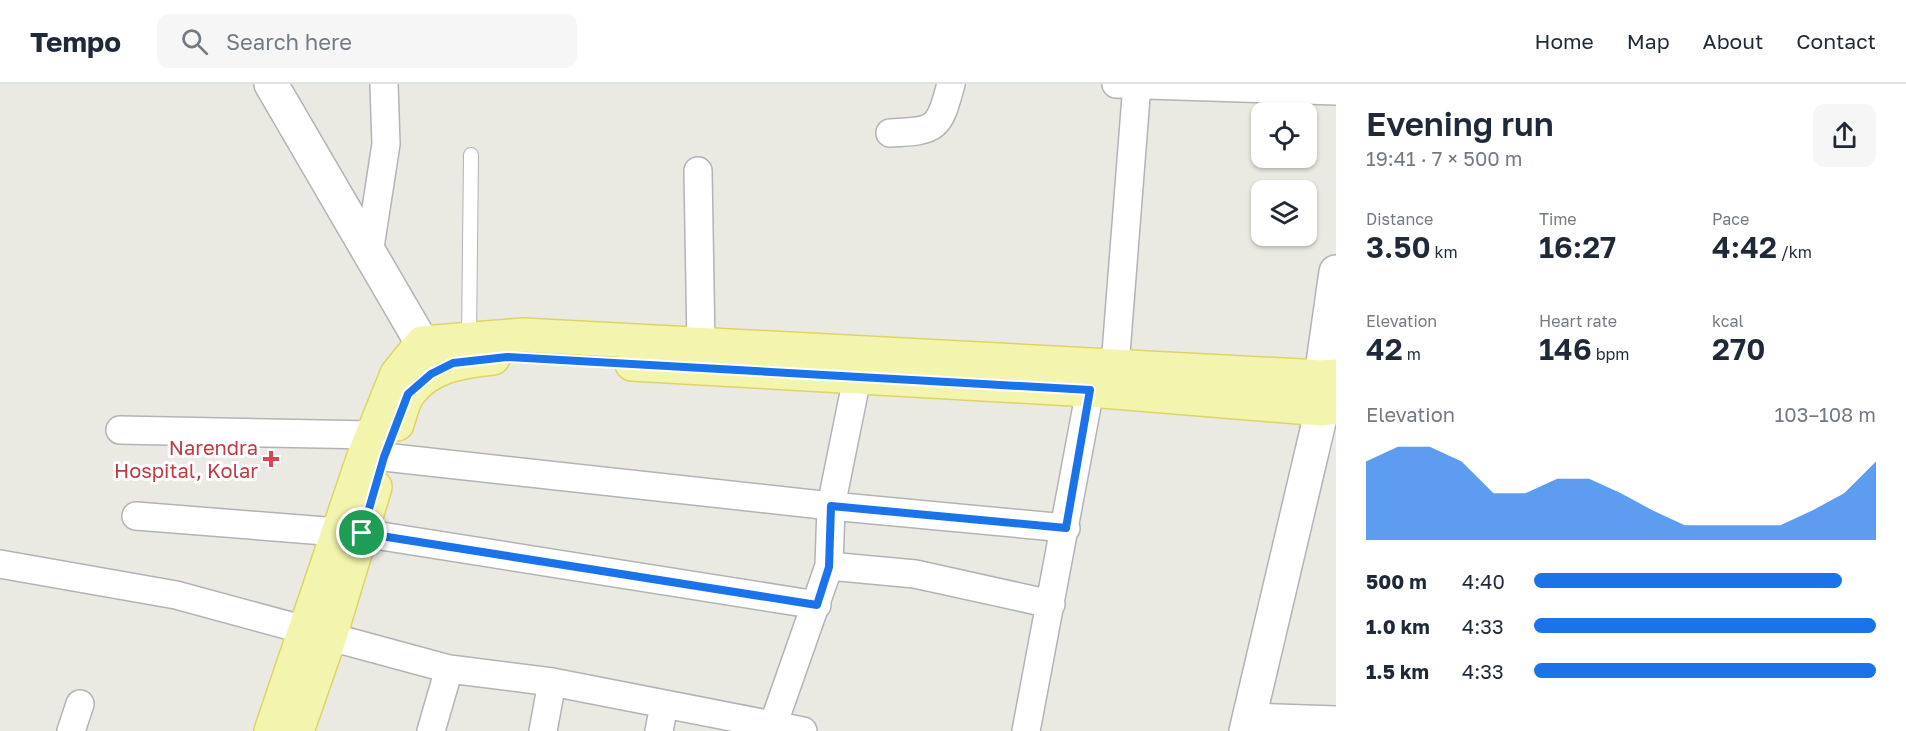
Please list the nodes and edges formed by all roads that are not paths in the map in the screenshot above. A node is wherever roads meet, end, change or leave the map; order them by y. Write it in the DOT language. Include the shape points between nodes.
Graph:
graph roads {
  1 [pos="271,84"];
  2 [pos="384,84"];
  3 [pos="951,84"];
  4 [pos="1130,84"];
  5 [pos="1336,91"];
  6 [pos="890,134"];
  7 [pos="471,155"];
  8 [pos="698,171"];
  9 [pos="369,254"];
  10 [pos="1336,272"];
  11 [pos="469,339"];
  12 [pos="422,342"];
  13 [pos="701,345"];
  14 [pos="1115,366"];
  15 [pos="1329,377"];
  16 [pos="857,378"];
  17 [pos="1090,390"];
  18 [pos="1329,408"];
  19 [pos="120,430"];
  20 [pos="379,446"];
  21 [pos="831,506"];
  22 [pos="136,516"];
  23 [pos="1066,528"];
  24 [pos="350,532"];
  25 [pos="0,564"];
  26 [pos="829,567"];
  27 [pos="1051,604"];
  28 [pos="817,605"];
  29 [pos="317,632"];
  30 [pos="449,669"];
  31 [pos="552,682"];
  32 [pos="80,704"];
  33 [pos="661,718"];
  34 [pos="1336,720"];
  35 [pos="1248,724"];
  36 [pos="772,728"];
  37 [pos="71,731"];
  38 [pos="271,731"];
  39 [pos="297,731"];
  40 [pos="431,731"];
  41 [pos="543,731"];
  42 [pos="803,731"];
  43 [pos="1026,731"];
  1 -- 9 [label="street"];
  2 -- 9 [label="street" via="386,144"];
  3 -- 6 [label="street" via="943,116 934,125 919,132"];
  4 -- 5 [label="street"];
  4 -- 14 [label="street"];
  7 -- 11 [label="lane"];
  8 -- 13 [label="street"];
  9 -- 12 [label="street"];
  10 -- 15 [label="street"];
  11 -- 12 [label="main road"];
  11 -- 13 [label="main road" via="523,335"];
  12 -- 20 [label="main road" via="397,374"];
  13 -- 14 [label="main road"];
  14 -- 15 [label="main road"];
  15 -- 18 [label="street"];
  16 -- 17 [label="main road"];
  16 -- 20 [label="main road" via="507,357 453,363 431,374 408,394"];
  16 -- 21 [label="street"];
  17 -- 18 [label="main road"];
  17 -- 23 [label="street"];
  18 -- 35 [label="street"];
  19 -- 20 [label="street"];
  20 -- 21 [label="street"];
  20 -- 24 [label="main road"];
  21 -- 23 [label="street"];
  21 -- 26 [label="street"];
  22 -- 24 [label="street"];
  23 -- 27 [label="street"];
  24 -- 28 [label="street"];
  24 -- 29 [label="main road"];
  25 -- 29 [label="street" via="176,595"];
  26 -- 27 [label="street" via="915,574"];
  26 -- 28 [label="street"];
  27 -- 43 [label="street"];
  28 -- 36 [label="street"];
  29 -- 30 [label="street"];
  29 -- 38 [label="main road"];
  29 -- 39 [label="main road"];
  30 -- 31 [label="street"];
  30 -- 40 [label="street"];
  31 -- 33 [label="street"];
  31 -- 41 [label="street"];
  32 -- 37 [label="street"];
  33 -- 36 [label="street"];
  34 -- 35 [label="street"];
  36 -- 42 [label="street"];
}
